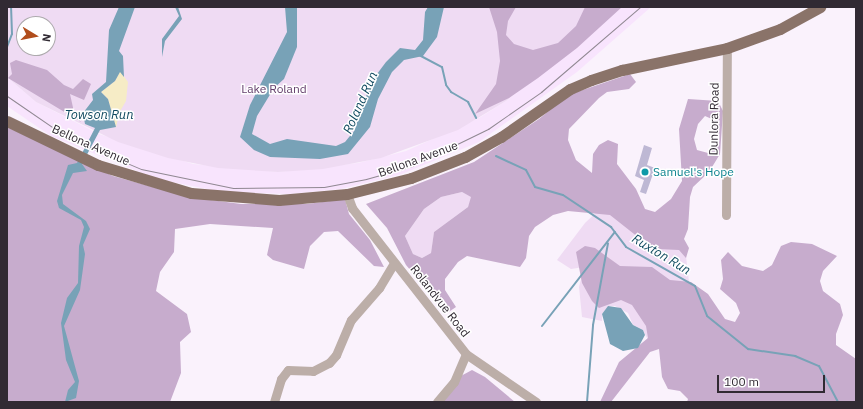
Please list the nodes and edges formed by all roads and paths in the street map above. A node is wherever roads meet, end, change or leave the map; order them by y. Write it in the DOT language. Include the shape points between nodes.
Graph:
graph roads {
  1 [pos="820,7"];
  2 [pos="727,48"];
  3 [pos="7,121"];
  4 [pos="347,194"];
  5 [pos="726,215"];
  6 [pos="394,263"];
  7 [pos="466,354"];
  8 [pos="274,402"];
  9 [pos="437,402"];
  10 [pos="536,402"];
  1 -- 2 [label="main road, Bellona Avenue" via="780,28"];
  2 -- 4 [label="main road, Bellona Avenue" via="622,70 591,80 570,89 501,137 465,157 411,178"];
  2 -- 5 [label="street, Dunlora Road"];
  3 -- 4 [label="main road, Bellona Avenue" via="98,165 191,193 279,200"];
  4 -- 6 [label="street, Rolandvue Road" via="352,208"];
  6 -- 7 [label="street, Rolandvue Road" via="429,303"];
  6 -- 8 [label="street" via="379,288 351,320 336,355 329,363 313,371 288,370 281,380"];
  7 -- 9 [label="street" via="454,382"];
  7 -- 10 [label="street, Rolandvue Road"];
}
